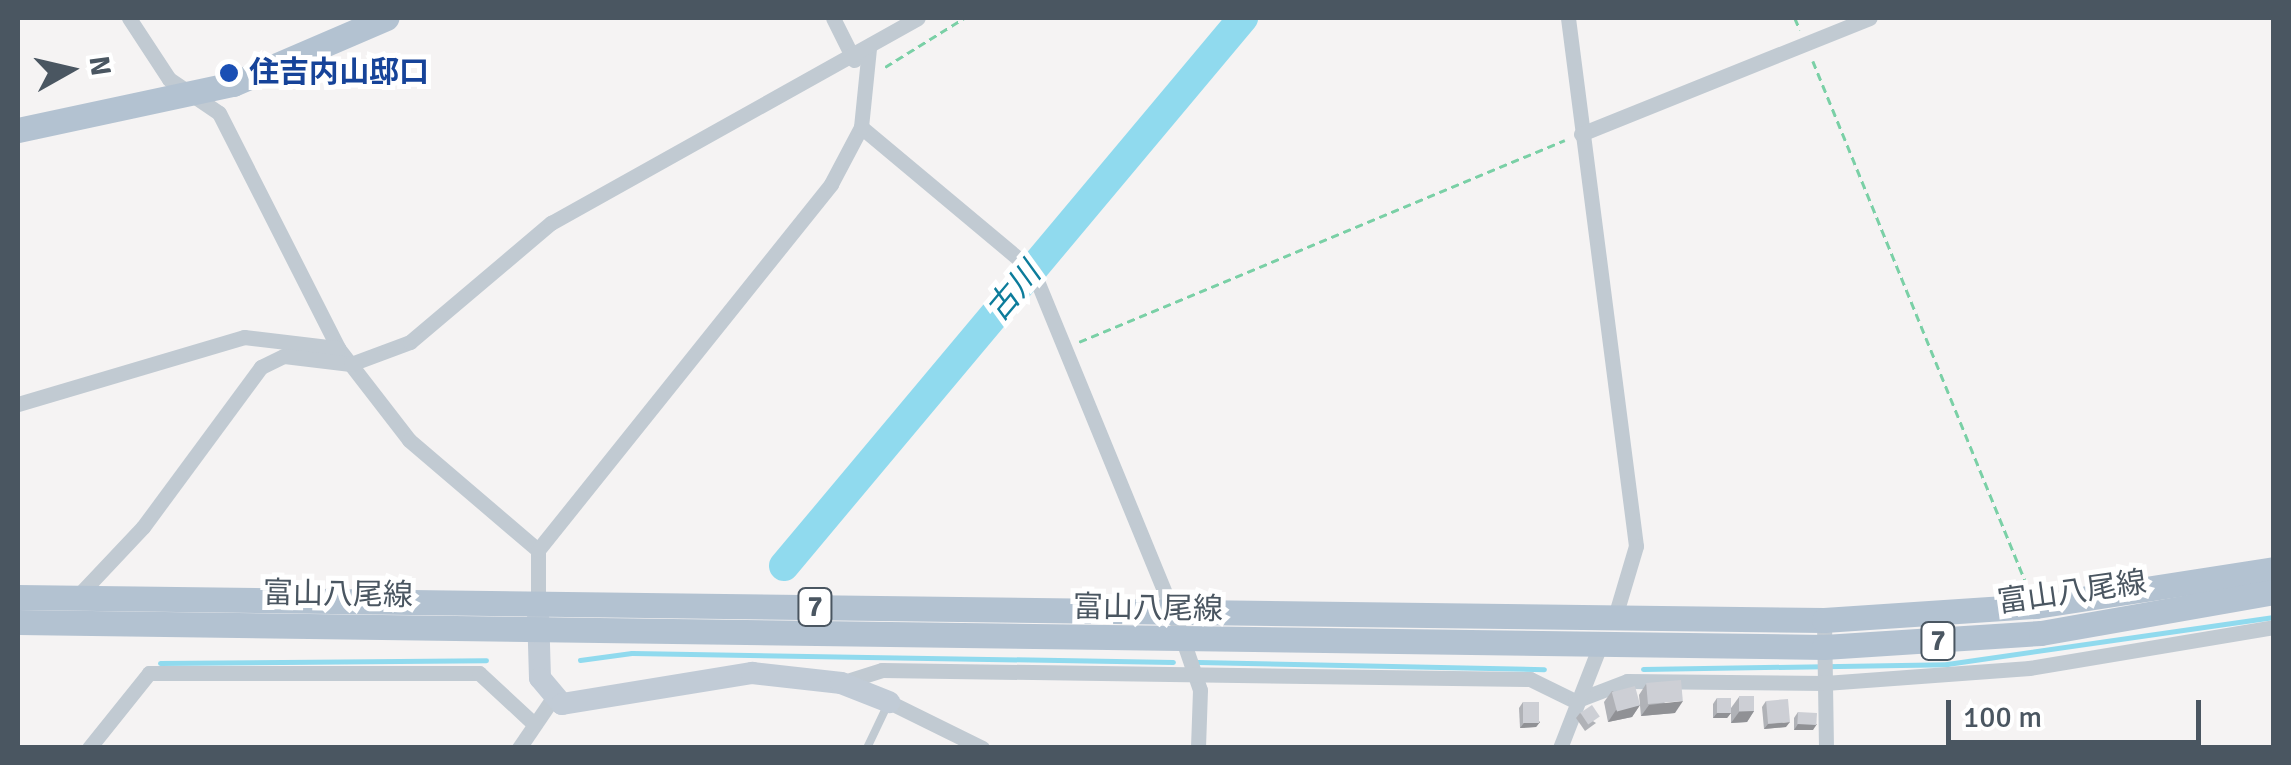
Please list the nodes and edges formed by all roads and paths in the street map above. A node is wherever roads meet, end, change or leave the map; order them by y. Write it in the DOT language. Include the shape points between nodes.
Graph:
graph roads {
  1 [pos="128,18"];
  2 [pos="386,18"];
  3 [pos="832,18"];
  4 [pos="918,18"];
  5 [pos="964,18"];
  6 [pos="1568,18"];
  7 [pos="1795,18"];
  8 [pos="1870,18"];
  9 [pos="1806,44"];
  10 [pos="869,48"];
  11 [pos="854,60"];
  12 [pos="870,74"];
  13 [pos="192,94"];
  14 [pos="860,127"];
  15 [pos="18,130"];
  16 [pos="1580,134"];
  17 [pos="338,348"];
  18 [pos="1066,348"];
  19 [pos="351,364"];
  20 [pos="18,404"];
  21 [pos="538,550"];
  22 [pos="2274,569"];
  23 [pos="2274,592"];
  24 [pos="18,597"];
  25 [pos="77,597"];
  26 [pos="538,603"];
  27 [pos="2036,606"];
  28 [pos="1174,614"];
  29 [pos="1824,620"];
  30 [pos="18,622"];
  31 [pos="1613,622"];
  32 [pos="2274,627"];
  33 [pos="538,631"];
  34 [pos="1181,642"];
  35 [pos="1598,646"];
  36 [pos="1824,647"];
  37 [pos="1194,677"];
  38 [pos="841,683"];
  39 [pos="1825,683"];
  40 [pos="553,698"];
  41 [pos="1574,701"];
  42 [pos="889,702"];
  43 [pos="532,722"];
  44 [pos="522,747"];
  45 [pos="89,748"];
  46 [pos="867,748"];
  47 [pos="982,748"];
  48 [pos="1198,748"];
  49 [pos="1560,748"];
  50 [pos="1826,748"];
  1 -- 13 [label="street" via="169,79"];
  2 -- 13 [label="main road" via="279,68"];
  3 -- 11 [label="street"];
  4 -- 10 [label="street"];
  5 -- 12 [label="path"];
  6 -- 16 [label="street"];
  7 -- 9 [label="path"];
  8 -- 9 [label="street"];
  9 -- 16 [label="street"];
  9 -- 27 [label="path"];
  10 -- 11 [label="street"];
  10 -- 12 [label="street"];
  11 -- 19 [label="street" via="572,210 410,342"];
  12 -- 14 [label="street"];
  13 -- 15 [label="main road"];
  13 -- 17 [label="street" via="219,113"];
  14 -- 18 [label="street" via="1033,271"];
  14 -- 21 [label="street" via="831,184"];
  16 -- 18 [label="path"];
  16 -- 31 [label="street" via="1636,546"];
  17 -- 19 [label="street"];
  17 -- 20 [label="street" via="244,337"];
  18 -- 28 [label="street"];
  19 -- 21 [label="street" via="409,440"];
  19 -- 25 [label="street" via="284,356 261,368 143,527"];
  21 -- 26 [label="street"];
  22 -- 27 [label="main road, 富山八尾線 / 7"];
  23 -- 36 [label="main road, 富山八尾線 / 7" via="2042,634"];
  24 -- 25 [label="main road, 富山八尾線 / 7"];
  25 -- 26 [label="main road, 富山八尾線 / 7"];
  26 -- 28 [label="main road, 富山八尾線 / 7"];
  26 -- 33 [label="street"];
  27 -- 29 [label="main road, 富山八尾線 / 7"];
  28 -- 31 [label="main road, 富山八尾線 / 7"];
  28 -- 34 [label="street"];
  29 -- 31 [label="main road, 富山八尾線 / 7"];
  29 -- 36 [label="street"];
  30 -- 33 [label="main road, 富山八尾線 / 7"];
  31 -- 35 [label="street"];
  32 -- 39 [label="street" via="2029,668"];
  33 -- 34 [label="main road, 富山八尾線 / 7"];
  33 -- 40 [label="street" via="540,678"];
  34 -- 35 [label="main road, 富山八尾線 / 7"];
  34 -- 37 [label="street"];
  35 -- 36 [label="main road, 富山八尾線 / 7"];
  35 -- 41 [label="street"];
  36 -- 39 [label="street"];
  37 -- 38 [label="street" via="882,670"];
  37 -- 41 [label="street" via="1530,679"];
  37 -- 48 [label="street"];
  38 -- 40 [label="street" via="752,673 580,707"];
  38 -- 42 [label="street"];
  39 -- 41 [label="street" via="1627,681"];
  39 -- 50 [label="street"];
  40 -- 43 [label="street"];
  41 -- 49 [label="street"];
  42 -- 46 [label="lane"];
  42 -- 47 [label="street"];
  43 -- 44 [label="street"];
  43 -- 45 [label="street" via="479,673 148,672"];
}
